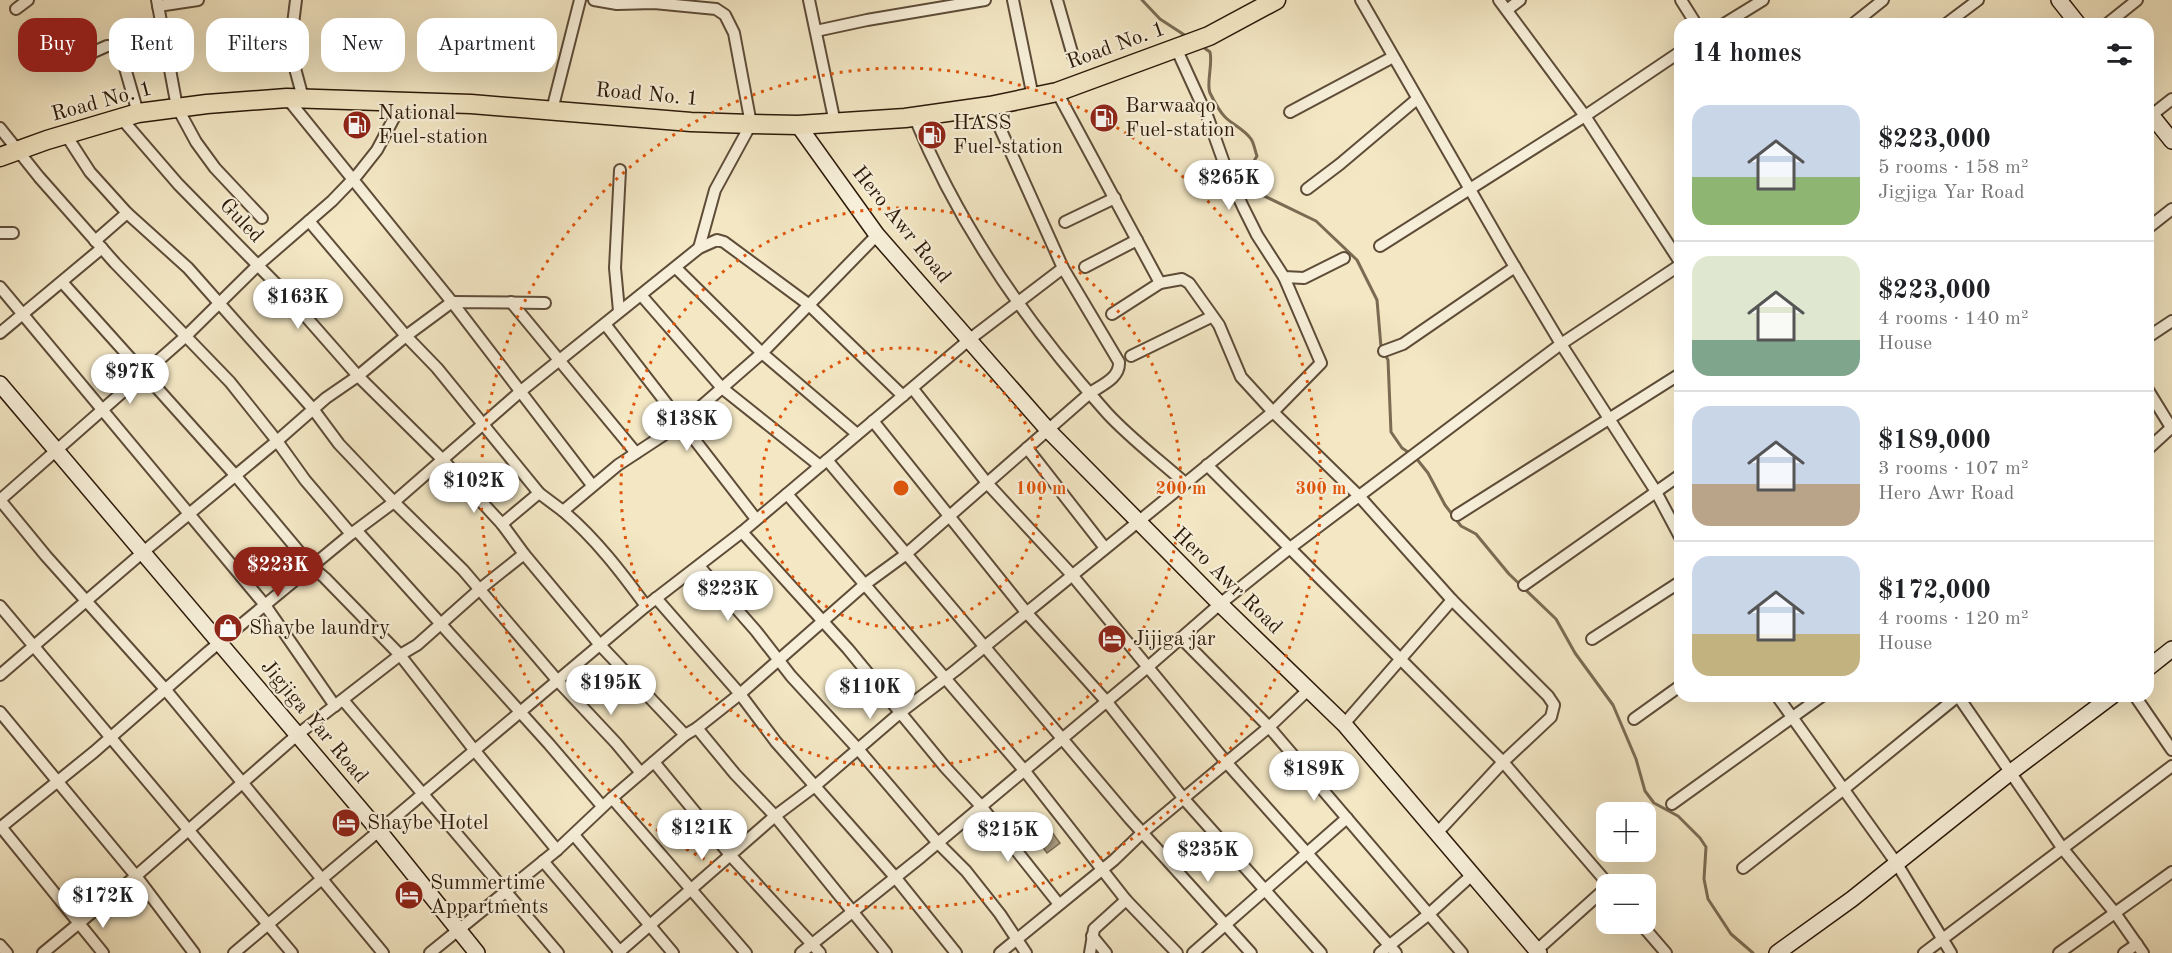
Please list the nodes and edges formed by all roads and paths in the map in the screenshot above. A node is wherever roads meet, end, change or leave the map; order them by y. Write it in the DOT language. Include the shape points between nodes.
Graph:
graph roads {
  1 [pos="28,0"];
  2 [pos="198,0"];
  3 [pos="296,0"];
  4 [pos="580,0"];
  5 [pos="594,0"];
  6 [pos="809,0"];
  7 [pos="985,0"];
  8 [pos="1013,0"];
  9 [pos="1057,0"];
  10 [pos="1361,0"];
  11 [pos="1499,0"];
  12 [pos="1520,0"];
  13 [pos="1681,0"];
  14 [pos="1763,0"];
  15 [pos="1883,0"];
  16 [pos="1978,0"];
  17 [pos="2059,0"];
  18 [pos="2136,0"];
  19 [pos="1270,2"];
  20 [pos="157,3"];
  21 [pos="715,5"];
  22 [pos="16,9"];
  23 [pos="1507,10"];
  24 [pos="1692,18"];
  25 [pos="1734,18"];
  26 [pos="1860,18"];
  27 [pos="1954,18"];
  28 [pos="2074,18"];
  29 [pos="2114,18"];
  30 [pos="816,31"];
  31 [pos="1176,48"];
  32 [pos="97,50"];
  33 [pos="1674,56"];
  34 [pos="1073,57"];
  35 [pos="1393,57"];
  36 [pos="1057,92"];
  37 [pos="1033,97"];
  38 [pos="295,98"];
  39 [pos="1416,99"];
  40 [pos="2172,99"];
  41 [pos="403,101"];
  42 [pos="990,106"];
  43 [pos="177,107"];
  44 [pos="552,110"];
  45 [pos="1290,111"];
  46 [pos="2154,112"];
  47 [pos="130,115"];
  48 [pos="1585,116"];
  49 [pos="914,117"];
  50 [pos="2154,121"];
  51 [pos="835,123"];
  52 [pos="751,124"];
  53 [pos="798,125"];
  54 [pos="0,128"];
  55 [pos="66,135"];
  56 [pos="2172,141"];
  57 [pos="18,150"];
  58 [pos="0,157"];
  59 [pos="620,170"];
  60 [pos="352,180"];
  61 [pos="1307,189"];
  62 [pos="1470,189"];
  63 [pos="1115,198"];
  64 [pos="2172,209"];
  65 [pos="127,213"];
  66 [pos="262,218"];
  67 [pos="309,221"];
  68 [pos="1065,222"];
  69 [pos="2154,223"];
  70 [pos="0,233"];
  71 [pos="13,233"];
  72 [pos="877,235"];
  73 [pos="1137,240"];
  74 [pos="98,244"];
  75 [pos="1380,246"];
  76 [pos="699,248"];
  77 [pos="1674,254"];
  78 [pos="1344,258"];
  79 [pos="257,266"];
  80 [pos="1085,267"];
  81 [pos="1515,267"];
  82 [pos="1674,267"];
  83 [pos="676,268"];
  84 [pos="1063,268"];
  85 [pos="1284,277"];
  86 [pos="62,282"];
  87 [pos="1160,283"];
  88 [pos="0,287"];
  89 [pos="641,295"];
  90 [pos="452,302"];
  91 [pos="511,302"];
  92 [pos="1018,302"];
  93 [pos="220,303"];
  94 [pos="545,303"];
  95 [pos="808,304"];
  96 [pos="619,311"];
  97 [pos="23,314"];
  98 [pos="1112,314"];
  99 [pos="1211,317"];
  100 [pos="2172,321"];
  101 [pos="605,324"];
  102 [pos="0,333"];
  103 [pos="2154,333"];
  104 [pos="406,336"];
  105 [pos="185,337"];
  106 [pos="970,339"];
  107 [pos="1560,344"];
  108 [pos="1384,351"];
  109 [pos="762,353"];
  110 [pos="1131,356"];
  111 [pos="560,359"];
  112 [pos="144,373"];
  113 [pos="358,376"];
  114 [pos="1674,378"];
  115 [pos="0,384"];
  116 [pos="722,388"];
  117 [pos="913,389"];
  118 [pos="521,392"];
  119 [pos="1090,393"];
  120 [pos="903,396"];
  121 [pos="2154,400"];
  122 [pos="313,409"];
  123 [pos="102,411"];
  124 [pos="1273,412"];
  125 [pos="1608,418"];
  126 [pos="873,420"];
  127 [pos="682,423"];
  128 [pos="483,425"];
  129 [pos="2172,428"];
  130 [pos="1048,430"];
  131 [pos="857,434"];
  132 [pos="278,441"];
  133 [pos="2154,444"];
  134 [pos="1027,448"];
  135 [pos="55,451"];
  136 [pos="636,453"];
  137 [pos="442,459"];
  138 [pos="824,463"];
  139 [pos="1207,465"];
  140 [pos="235,475"];
  141 [pos="1674,479"];
  142 [pos="987,483"];
  143 [pos="1185,483"];
  144 [pos="592,485"];
  145 [pos="1655,490"];
  146 [pos="539,493"];
  147 [pos="787,494"];
  148 [pos="1359,496"];
  149 [pos="0,500"];
  150 [pos="394,502"];
  151 [pos="563,511"];
  152 [pos="189,515"];
  153 [pos="1456,515"];
  154 [pos="949,517"];
  155 [pos="756,519"];
  156 [pos="1137,522"];
  157 [pos="502,524"];
  158 [pos="1674,526"];
  159 [pos="742,532"];
  160 [pos="354,533"];
  161 [pos="1105,548"];
  162 [pos="1290,548"];
  163 [pos="142,553"];
  164 [pos="524,554"];
  165 [pos="905,555"];
  166 [pos="699,566"];
  167 [pos="312,567"];
  168 [pos="1072,575"];
  169 [pos="864,585"];
  170 [pos="1524,585"];
  171 [pos="1674,586"];
  172 [pos="480,589"];
  173 [pos="656,598"];
  174 [pos="87,600"];
  175 [pos="1452,600"];
  176 [pos="1220,604"];
  177 [pos="265,605"];
  178 [pos="646,606"];
  179 [pos="1,609"];
  180 [pos="1026,612"];
  181 [pos="821,621"];
  182 [pos="441,624"];
  183 [pos="1181,638"];
  184 [pos="1592,639"];
  185 [pos="219,643"];
  186 [pos="600,645"];
  187 [pos="35,646"];
  188 [pos="985,646"];
  189 [pos="2172,649"];
  190 [pos="400,655"];
  191 [pos="1401,658"];
  192 [pos="778,659"];
  193 [pos="2154,663"];
  194 [pos="1149,666"];
  195 [pos="0,675"];
  196 [pos="945,678"];
  197 [pos="557,680"];
  198 [pos="165,689"];
  199 [pos="1309,689"];
  200 [pos="1674,690"];
  201 [pos="740,694"];
  202 [pos="1107,702"];
  203 [pos="1782,702"];
  204 [pos="1814,702"];
  205 [pos="1951,702"];
  206 [pos="1962,702"];
  207 [pos="2104,702"];
  208 [pos="2139,702"];
  209 [pos="339,703"];
  210 [pos="0,712"];
  211 [pos="519,712"];
  212 [pos="901,712"];
  213 [pos="1793,717"];
  214 [pos="1634,719"];
  215 [pos="1344,724"];
  216 [pos="1269,727"];
  217 [pos="697,728"];
  218 [pos="297,735"];
  219 [pos="685,735"];
  220 [pos="111,737"];
  221 [pos="1062,738"];
  222 [pos="858,749"];
  223 [pos="2172,750"];
  224 [pos="475,752"];
  225 [pos="654,762"];
  226 [pos="1226,762"];
  227 [pos="1503,762"];
  228 [pos="2172,766"];
  229 [pos="1024,770"];
  230 [pos="2011,772"];
  231 [pos="641,773"];
  232 [pos="57,781"];
  233 [pos="243,783"];
  234 [pos="815,786"];
  235 [pos="1844,789"];
  236 [pos="423,795"];
  237 [pos="612,798"];
  238 [pos="1184,799"];
  239 [pos="1672,804"];
  240 [pos="602,806"];
  241 [pos="981,806"];
  242 [pos="775,816"];
  243 [pos="1347,818"];
  244 [pos="0,827"];
  245 [pos="189,830"];
  246 [pos="379,831"];
  247 [pos="1438,832"];
  248 [pos="1142,833"];
  249 [pos="574,835"];
  250 [pos="937,842"];
  251 [pos="2063,849"];
  252 [pos="557,850"];
  253 [pos="1306,852"];
  254 [pos="731,855"];
  255 [pos="543,861"];
  256 [pos="1897,864"];
  257 [pos="1743,868"];
  258 [pos="1101,870"];
  259 [pos="2172,872"];
  260 [pos="1473,874"];
  261 [pos="1598,874"];
  262 [pos="136,876"];
  263 [pos="895,877"];
  264 [pos="324,879"];
  265 [pos="692,889"];
  266 [pos="1264,889"];
  267 [pos="505,891"];
  268 [pos="1596,897"];
  269 [pos="1126,900"];
  270 [pos="1058,903"];
  271 [pos="851,912"];
  272 [pos="1429,914"];
  273 [pos="2115,914"];
  274 [pos="1225,923"];
  275 [pos="80,924"];
  276 [pos="269,925"];
  277 [pos="649,926"];
  278 [pos="458,930"];
  279 [pos="1650,934"];
  280 [pos="1092,936"];
  281 [pos="1016,939"];
  282 [pos="1943,941"];
  283 [pos="0,945"];
  284 [pos="816,948"];
  285 [pos="2140,948"];
  286 [pos="1393,949"];
  287 [pos="1786,950"];
  288 [pos="1538,951"];
  289 [pos="619,952"];
  290 [pos="7,953"];
  291 [pos="43,953"];
  292 [pos="104,953"];
  293 [pos="194,953"];
  294 [pos="234,953"];
  295 [pos="292,953"];
  296 [pos="383,953"];
  297 [pos="430,953"];
  298 [pos="477,953"];
  299 [pos="558,953"];
  300 [pos="673,953"];
  301 [pos="746,953"];
  302 [pos="801,953"];
  303 [pos="886,953"];
  304 [pos="956,953"];
  305 [pos="1000,953"];
  306 [pos="1026,953"];
  307 [pos="1090,953"];
  308 [pos="1106,953"];
  309 [pos="1177,953"];
  310 [pos="1193,953"];
  311 [pos="1251,953"];
  312 [pos="1321,953"];
  313 [pos="1380,953"];
  314 [pos="1462,953"];
  315 [pos="1666,953"];
  316 [pos="1924,953"];
  317 [pos="1951,953"];
  318 [pos="2059,953"];
  319 [pos="2124,953"];
  1 -- 22 [label="street"];
  2 -- 20 [label="street"];
  3 -- 38 [label="street"];
  4 -- 44 [label="street"];
  5 -- 21 [label="street" via="617,4"];
  6 -- 30 [label="street"];
  7 -- 30 [label="street"];
  8 -- 37 [label="street"];
  9 -- 34 [label="street"];
  10 -- 35 [label="street"];
  11 -- 23 [label="street"];
  12 -- 23 [label="street"];
  13 -- 24 [label="street"];
  14 -- 25 [label="street"];
  15 -- 26 [label="street"];
  16 -- 27 [label="street"];
  17 -- 28 [label="main road"];
  18 -- 29 [label="street"];
  19 -- 31 [label="highway, Road No. 1" via="1209,36"];
  20 -- 43 [label="street"];
  21 -- 52 [label="street" via="734,33"];
  23 -- 48 [label="street"];
  30 -- 51 [label="street"];
  31 -- 36 [label="highway, Road No. 1"];
  31 -- 85 [label="street" via="1243,207"];
  32 -- 47 [label="street" via="114,46 121,54"];
  33 -- 48 [label="street"];
  35 -- 39 [label="street"];
  35 -- 45 [label="street"];
  36 -- 37 [label="highway, Road No. 1"];
  36 -- 63 [label="street"];
  37 -- 42 [label="highway, Road No. 1"];
  38 -- 41 [label="highway, Road No. 1"];
  38 -- 43 [label="highway, Road No. 1"];
  38 -- 60 [label="street"];
  39 -- 61 [label="street"];
  39 -- 62 [label="street"];
  40 -- 46 [label="street"];
  41 -- 44 [label="highway, Road No. 1"];
  41 -- 60 [label="street" via="377,150"];
  42 -- 49 [label="highway, Road No. 1"];
  42 -- 84 [label="street"];
  43 -- 47 [label="highway, Road No. 1"];
  43 -- 66 [label="street" via="215,168"];
  44 -- 52 [label="highway, Road No. 1"];
  47 -- 55 [label="highway, Road No. 1"];
  47 -- 79 [label="street, Guled" via="178,184"];
  48 -- 62 [label="street"];
  48 -- 77 [label="street"];
  49 -- 51 [label="highway, Road No. 1"];
  49 -- 92 [label="street" via="955,207"];
  50 -- 56 [label="main road"];
  51 -- 53 [label="highway, Road No. 1"];
  52 -- 53 [label="highway, Road No. 1"];
  52 -- 76 [label="street" via="715,190"];
  53 -- 72 [label="main road, Hero Awr Road"];
  54 -- 57 [label="street"];
  55 -- 57 [label="highway, Road No. 1"];
  55 -- 65 [label="street" via="90,172"];
  57 -- 58 [label="highway, Road No. 1"];
  57 -- 74 [label="street"];
  59 -- 96 [label="street" via="615,268"];
  60 -- 67 [label="street"];
  60 -- 90 [label="street"];
  62 -- 75 [label="street"];
  62 -- 81 [label="street"];
  63 -- 68 [label="street"];
  63 -- 73 [label="street"];
  64 -- 69 [label="street"];
  65 -- 74 [label="street"];
  65 -- 93 [label="street"];
  67 -- 79 [label="street"];
  67 -- 104 [label="street"];
  70 -- 71 [label="street"];
  72 -- 95 [label="street"];
  72 -- 106 [label="main road, Hero Awr Road"];
  73 -- 80 [label="street"];
  73 -- 87 [label="street"];
  74 -- 86 [label="street"];
  74 -- 105 [label="street"];
  76 -- 83 [label="street"];
  76 -- 95 [label="street" via="717,240 723,242"];
  78 -- 85 [label="street" via="1304,278"];
  79 -- 93 [label="street"];
  79 -- 113 [label="street, Guled"];
  81 -- 107 [label="street"];
  81 -- 108 [label="street" via="1403,344"];
  82 -- 107 [label="street"];
  83 -- 89 [label="street"];
  83 -- 109 [label="street"];
  84 -- 92 [label="street"];
  84 -- 119 [label="street" via="1119,362 1117,374"];
  85 -- 124 [label="street" via="1321,363"];
  86 -- 97 [label="street"];
  86 -- 112 [label="street"];
  87 -- 98 [label="street"];
  87 -- 99 [label="street" via="1182,279 1189,283"];
  88 -- 97 [label="street"];
  89 -- 96 [label="street"];
  89 -- 116 [label="street"];
  90 -- 91 [label="street"];
  90 -- 104 [label="street"];
  90 -- 118 [label="street"];
  91 -- 94 [label="street"];
  91 -- 111 [label="street"];
  92 -- 106 [label="street"];
  92 -- 119 [label="street"];
  93 -- 105 [label="street"];
  93 -- 122 [label="street"];
  95 -- 109 [label="street"];
  95 -- 120 [label="street"];
  96 -- 101 [label="street"];
  97 -- 102 [label="street"];
  97 -- 123 [label="street"];
  99 -- 110 [label="street"];
  99 -- 124 [label="street" via="1219,325 1241,377"];
  100 -- 103 [label="street"];
  101 -- 111 [label="street"];
  101 -- 127 [label="street"];
  104 -- 113 [label="street"];
  104 -- 128 [label="street"];
  105 -- 112 [label="street"];
  105 -- 132 [label="street" via="230,382"];
  106 -- 117 [label="street"];
  106 -- 130 [label="main road, Hero Awr Road"];
  107 -- 125 [label="street"];
  107 -- 148 [label="street"];
  109 -- 116 [label="street"];
  109 -- 131 [label="street"];
  111 -- 118 [label="street"];
  111 -- 136 [label="street"];
  112 -- 123 [label="street"];
  112 -- 140 [label="street"];
  113 -- 122 [label="street"];
  113 -- 137 [label="street, Guled"];
  114 -- 125 [label="street"];
  115 -- 135 [label="main road, Jigjiga Yar Road"];
  116 -- 127 [label="street"];
  116 -- 138 [label="street"];
  117 -- 120 [label="street"];
  117 -- 142 [label="street"];
  118 -- 128 [label="street"];
  118 -- 144 [label="street"];
  119 -- 130 [label="street"];
  119 -- 143 [label="street"];
  120 -- 126 [label="street"];
  121 -- 129 [label="street"];
  122 -- 132 [label="street"];
  122 -- 150 [label="street" via="339,444"];
  123 -- 135 [label="street"];
  123 -- 152 [label="street"];
  124 -- 139 [label="street"];
  124 -- 148 [label="street"];
  125 -- 145 [label="street"];
  125 -- 153 [label="street"];
  126 -- 131 [label="street"];
  126 -- 154 [label="street"];
  127 -- 136 [label="street"];
  127 -- 155 [label="street"];
  128 -- 137 [label="street"];
  128 -- 146 [label="street"];
  129 -- 133 [label="street"];
  130 -- 134 [label="street"];
  130 -- 156 [label="main road, Hero Awr Road"];
  131 -- 138 [label="street"];
  132 -- 140 [label="street"];
  132 -- 160 [label="street" via="305,480"];
  134 -- 142 [label="street"];
  134 -- 161 [label="street"];
  135 -- 149 [label="street"];
  135 -- 163 [label="main road, Jigjiga Yar Road"];
  136 -- 144 [label="street"];
  137 -- 150 [label="street"];
  137 -- 157 [label="street, Guled"];
  138 -- 147 [label="street"];
  138 -- 165 [label="street"];
  139 -- 143 [label="street"];
  139 -- 162 [label="street"];
  140 -- 152 [label="street"];
  140 -- 167 [label="street"];
  141 -- 145 [label="street"];
  142 -- 154 [label="street"];
  142 -- 168 [label="street"];
  143 -- 156 [label="street"];
  144 -- 151 [label="street"];
  145 -- 158 [label="street"];
  145 -- 170 [label="street"];
  146 -- 151 [label="street"];
  146 -- 157 [label="street"];
  147 -- 155 [label="street"];
  147 -- 169 [label="street"];
  148 -- 162 [label="street"];
  148 -- 175 [label="street"];
  149 -- 174 [label="street"];
  150 -- 160 [label="street"];
  150 -- 172 [label="street"];
  151 -- 178 [label="street" via="591,537"];
  152 -- 163 [label="street"];
  152 -- 177 [label="street"];
  154 -- 165 [label="street"];
  154 -- 180 [label="street"];
  155 -- 159 [label="street"];
  156 -- 161 [label="street"];
  156 -- 176 [label="main road, Hero Awr Road"];
  157 -- 164 [label="street, Guled"];
  159 -- 166 [label="street"];
  159 -- 181 [label="street"];
  160 -- 167 [label="street"];
  160 -- 182 [label="street"];
  161 -- 168 [label="street"];
  162 -- 176 [label="street"];
  162 -- 191 [label="street"];
  163 -- 174 [label="street"];
  163 -- 185 [label="main road, Jigjiga Yar Road"];
  164 -- 172 [label="street"];
  164 -- 186 [label="street, Guled"];
  165 -- 169 [label="street"];
  165 -- 188 [label="street"];
  166 -- 173 [label="street"];
  166 -- 192 [label="street"];
  167 -- 177 [label="street"];
  167 -- 190 [label="street"];
  168 -- 180 [label="street"];
  168 -- 194 [label="street"];
  169 -- 181 [label="street"];
  169 -- 196 [label="street"];
  171 -- 184 [label="street"];
  172 -- 182 [label="street"];
  172 -- 197 [label="street"];
  173 -- 178 [label="street"];
  173 -- 201 [label="street"];
  174 -- 187 [label="street"];
  174 -- 198 [label="street"];
  175 -- 191 [label="street"];
  175 -- 227 [label="street" via="1554,705 1551,717"];
  176 -- 183 [label="street"];
  176 -- 199 [label="main road, Hero Awr Road"];
  177 -- 185 [label="street"];
  177 -- 209 [label="street"];
  178 -- 186 [label="street"];
  179 -- 187 [label="street"];
  180 -- 188 [label="street"];
  180 -- 202 [label="street"];
  181 -- 192 [label="street"];
  181 -- 212 [label="street"];
  182 -- 190 [label="street"];
  182 -- 211 [label="street"];
  183 -- 194 [label="street"];
  183 -- 216 [label="street"];
  185 -- 198 [label="street"];
  185 -- 218 [label="main road, Jigjiga Yar Road"];
  186 -- 197 [label="street"];
  186 -- 219 [label="street, Guled"];
  187 -- 195 [label="street"];
  187 -- 220 [label="street"];
  188 -- 196 [label="street"];
  188 -- 221 [label="street"];
  189 -- 193 [label="main road"];
  190 -- 209 [label="street"];
  190 -- 224 [label="street"];
  191 -- 215 [label="street"];
  191 -- 227 [label="street"];
  192 -- 201 [label="street"];
  192 -- 222 [label="street"];
  194 -- 202 [label="street"];
  194 -- 226 [label="street"];
  196 -- 212 [label="street"];
  196 -- 229 [label="street"];
  197 -- 211 [label="street"];
  197 -- 231 [label="street"];
  198 -- 220 [label="street"];
  198 -- 233 [label="street"];
  199 -- 215 [label="main road, Hero Awr Road"];
  199 -- 216 [label="street"];
  200 -- 214 [label="street"];
  201 -- 217 [label="street"];
  201 -- 234 [label="street"];
  202 -- 221 [label="street"];
  202 -- 238 [label="street"];
  203 -- 213 [label="street"];
  204 -- 213 [label="street"];
  205 -- 235 [label="street"];
  206 -- 230 [label="street"];
  207 -- 230 [label="main road"];
  208 -- 223 [label="street"];
  209 -- 218 [label="street"];
  209 -- 236 [label="street"];
  210 -- 232 [label="street"];
  211 -- 224 [label="street"];
  211 -- 240 [label="street"];
  212 -- 222 [label="street"];
  212 -- 241 [label="street"];
  213 -- 235 [label="street"];
  213 -- 239 [label="street"];
  215 -- 247 [label="main road, Hero Awr Road"];
  216 -- 226 [label="street"];
  216 -- 243 [label="street"];
  217 -- 219 [label="street"];
  217 -- 242 [label="street"];
  218 -- 233 [label="street"];
  218 -- 246 [label="main road, Jigjiga Yar Road"];
  219 -- 225 [label="street"];
  220 -- 232 [label="street"];
  220 -- 245 [label="street"];
  221 -- 229 [label="street"];
  221 -- 248 [label="street"];
  222 -- 234 [label="street"];
  222 -- 250 [label="street"];
  224 -- 236 [label="street"];
  224 -- 252 [label="street"];
  225 -- 231 [label="street"];
  225 -- 254 [label="street"];
  226 -- 238 [label="street"];
  226 -- 253 [label="street"];
  227 -- 247 [label="street"];
  227 -- 261 [label="street"];
  228 -- 251 [label="street"];
  229 -- 241 [label="street"];
  229 -- 258 [label="street"];
  230 -- 251 [label="street"];
  230 -- 256 [label="main road"];
  231 -- 237 [label="street"];
  232 -- 244 [label="street"];
  232 -- 262 [label="street"];
  233 -- 245 [label="street"];
  233 -- 264 [label="street"];
  234 -- 242 [label="street"];
  234 -- 263 [label="street"];
  235 -- 256 [label="street"];
  235 -- 257 [label="street"];
  236 -- 246 [label="street"];
  236 -- 267 [label="street"];
  237 -- 240 [label="street"];
  237 -- 265 [label="street"];
  238 -- 248 [label="street"];
  238 -- 266 [label="street"];
  240 -- 249 [label="street"];
  241 -- 250 [label="street"];
  241 -- 270 [label="street"];
  242 -- 254 [label="street"];
  242 -- 271 [label="street"];
  243 -- 253 [label="street"];
  243 -- 272 [label="street"];
  244 -- 275 [label="street"];
  245 -- 262 [label="street"];
  245 -- 276 [label="street"];
  246 -- 264 [label="street"];
  246 -- 278 [label="main road, Jigjiga Yar Road"];
  247 -- 260 [label="main road, Hero Awr Road"];
  248 -- 258 [label="street"];
  248 -- 274 [label="street"];
  249 -- 252 [label="street"];
  249 -- 277 [label="street"];
  250 -- 263 [label="street"];
  250 -- 281 [label="street" via="980,888"];
  251 -- 273 [label="street"];
  251 -- 282 [label="street"];
  252 -- 255 [label="street"];
  253 -- 266 [label="street"];
  253 -- 286 [label="street"];
  254 -- 265 [label="street"];
  254 -- 284 [label="street"];
  255 -- 267 [label="street"];
  255 -- 289 [label="street"];
  256 -- 282 [label="street"];
  256 -- 287 [label="main road"];
  258 -- 269 [label="street"];
  258 -- 270 [label="street"];
  259 -- 273 [label="street"];
  260 -- 272 [label="street"];
  260 -- 288 [label="main road, Hero Awr Road"];
  262 -- 275 [label="street"];
  262 -- 293 [label="street"];
  263 -- 271 [label="street"];
  263 -- 304 [label="street"];
  264 -- 276 [label="street"];
  264 -- 296 [label="street"];
  265 -- 277 [label="street"];
  265 -- 301 [label="street"];
  266 -- 274 [label="street"];
  266 -- 312 [label="street"];
  267 -- 278 [label="street"];
  267 -- 299 [label="street"];
  268 -- 288 [label="street"];
  269 -- 280 [label="street" via="1094,929"];
  269 -- 309 [label="street"];
  270 -- 281 [label="street"];
  271 -- 284 [label="street"];
  271 -- 303 [label="street"];
  272 -- 286 [label="street"];
  272 -- 314 [label="street"];
  273 -- 285 [label="street"];
  273 -- 318 [label="street"];
  274 -- 310 [label="street"];
  274 -- 311 [label="street"];
  275 -- 291 [label="street"];
  275 -- 292 [label="street"];
  276 -- 294 [label="street"];
  276 -- 295 [label="street"];
  277 -- 289 [label="street"];
  277 -- 300 [label="street"];
  278 -- 297 [label="street"];
  278 -- 298 [label="main road, Jigjiga Yar Road"];
  279 -- 315 [label="street"];
  280 -- 307 [label="street"];
  280 -- 308 [label="street"];
  281 -- 305 [label="street"];
  281 -- 306 [label="street"];
  282 -- 316 [label="street"];
  282 -- 317 [label="street"];
  283 -- 290 [label="street"];
  284 -- 302 [label="street"];
  285 -- 319 [label="street"];
  286 -- 313 [label="street"];
}
